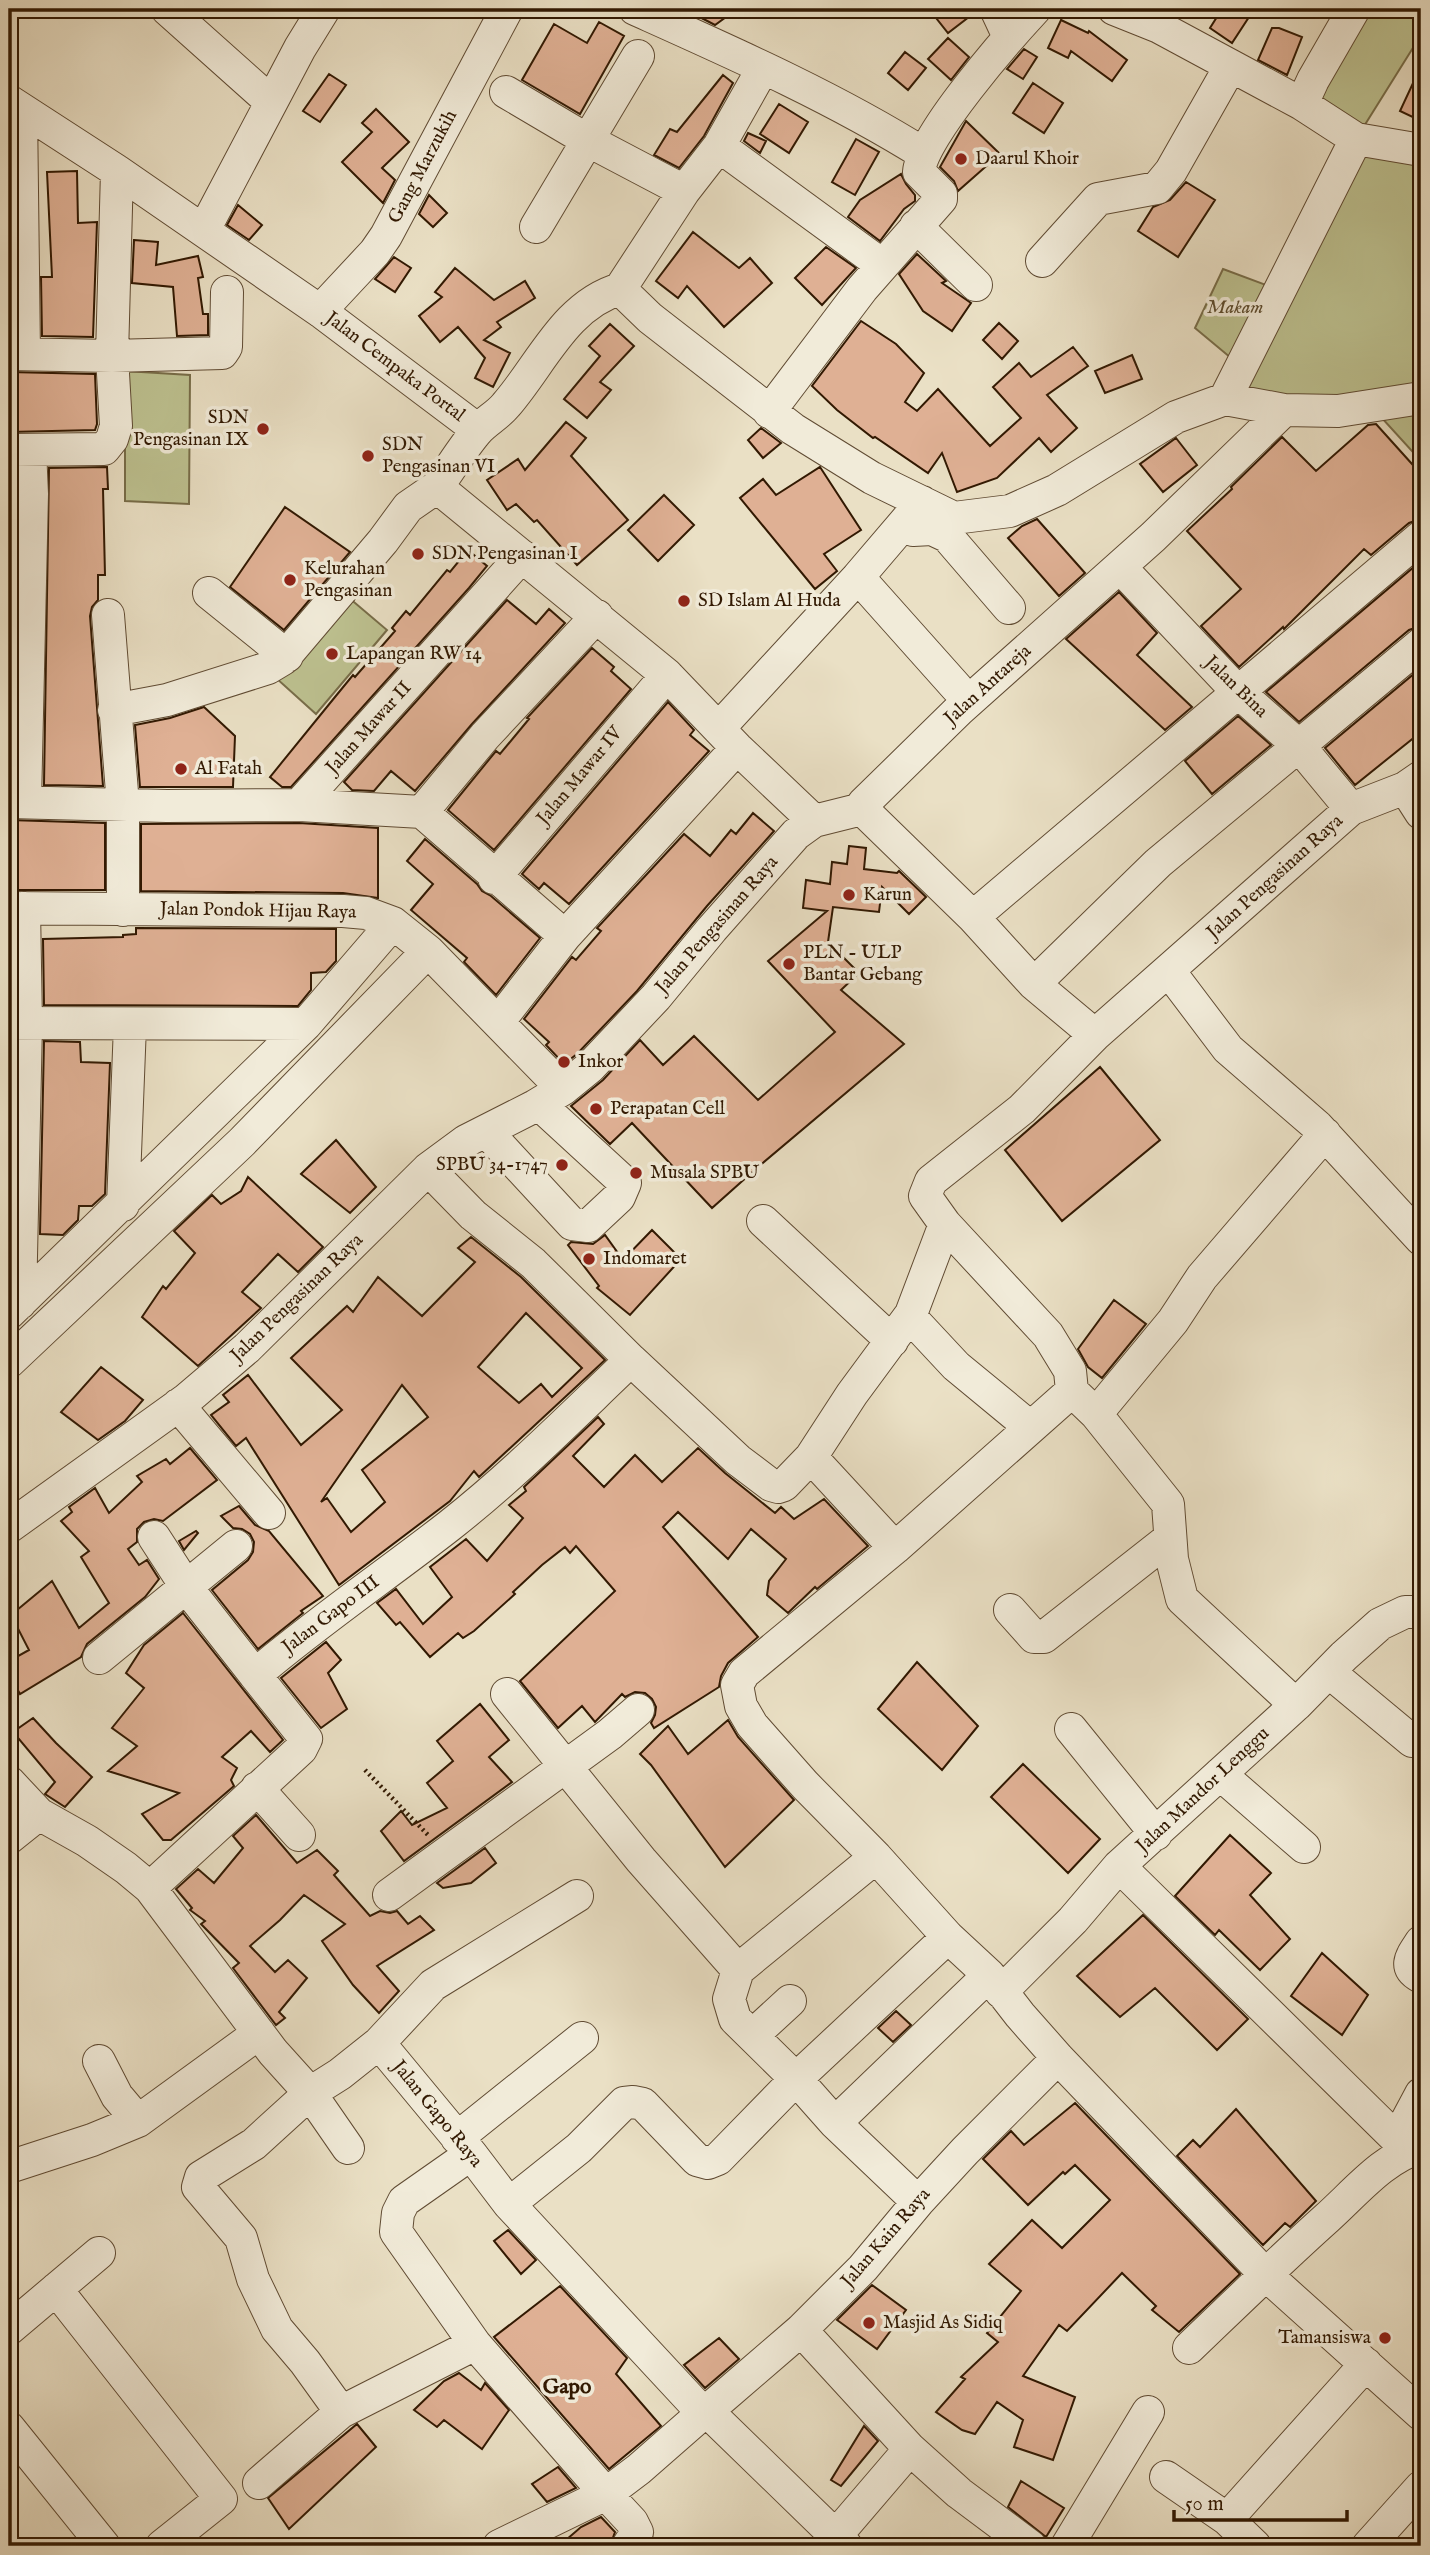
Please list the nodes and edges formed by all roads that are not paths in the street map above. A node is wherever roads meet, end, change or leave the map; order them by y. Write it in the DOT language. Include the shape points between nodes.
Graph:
graph roads {
  1 [pos="167,9"];
  2 [pos="324,9"];
  3 [pos="506,9"];
  4 [pos="635,9"];
  5 [pos="996,9"];
  6 [pos="1035,9"];
  7 [pos="1114,9"];
  8 [pos="1354,9"];
  9 [pos="1009,37"];
  10 [pos="638,56"];
  11 [pos="1230,67"];
  12 [pos="763,68"];
  13 [pos="506,92"];
  14 [pos="271,102"];
  15 [pos="1302,104"];
  16 [pos="15,105"];
  17 [pos="1356,139"];
  18 [pos="589,141"];
  19 [pos="719,146"];
  20 [pos="1421,150"];
  21 [pos="923,154"];
  22 [pos="117,171"];
  23 [pos="684,191"];
  24 [pos="916,226"];
  25 [pos="536,227"];
  26 [pos="204,230"];
  27 [pos="1042,261"];
  28 [pos="881,265"];
  29 [pos="976,285"];
  30 [pos="620,289"];
  31 [pos="228,292"];
  32 [pos="320,311"];
  33 [pos="17,354"];
  34 [pos="113,356"];
  35 [pos="1421,398"];
  36 [pos="1225,399"];
  37 [pos="1284,410"];
  38 [pos="769,412"];
  39 [pos="478,430"];
  40 [pos="19,450"];
  41 [pos="437,487"];
  42 [pos="922,502"];
  43 [pos="1421,537"];
  44 [pos="522,556"];
  45 [pos="1120,567"];
  46 [pos="861,582"];
  47 [pos="209,593"];
  48 [pos="1009,608"];
  49 [pos="108,615"];
  50 [pos="597,616"];
  51 [pos="1421,643"];
  52 [pos="287,656"];
  53 [pos="667,675"];
  54 [pos="957,688"];
  55 [pos="1237,691"];
  56 [pos="114,710"];
  57 [pos="728,738"];
  58 [pos="1299,746"];
  59 [pos="1416,793"];
  60 [pos="17,802"];
  61 [pos="123,805"];
  62 [pos="299,805"];
  63 [pos="862,809"];
  64 [pos="1351,809"];
  65 [pos="422,813"];
  66 [pos="814,821"];
  67 [pos="494,878"];
  68 [pos="16,908"];
  69 [pos="123,910"];
  70 [pos="973,916"];
  71 [pos="393,923"];
  72 [pos="565,936"];
  73 [pos="428,951"];
  74 [pos="1169,971"];
  75 [pos="1034,984"];
  76 [pos="499,1021"];
  77 [pos="17,1023"];
  78 [pos="306,1024"];
  79 [pos="130,1025"];
  80 [pos="1095,1035"];
  81 [pos="551,1097"];
  82 [pos="486,1131"];
  83 [pos="1325,1134"];
  84 [pos="428,1170"];
  85 [pos="123,1205"];
  86 [pos="762,1221"];
  87 [pos="945,1224"];
  88 [pos="1421,1239"];
  89 [pos="14,1308"];
  90 [pos="911,1314"];
  91 [pos="892,1340"];
  92 [pos="631,1360"];
  93 [pos="9,1362"];
  94 [pos="1072,1391"];
  95 [pos="178,1405"];
  96 [pos="1096,1414"];
  97 [pos="1030,1427"];
  98 [pos="810,1457"];
  99 [pos="269,1513"];
  100 [pos="9,1527"];
  101 [pos="154,1537"];
  102 [pos="1170,1538"];
  103 [pos="236,1546"];
  104 [pos="895,1548"];
  105 [pos="187,1588"];
  106 [pos="1010,1611"];
  107 [pos="1421,1612"];
  108 [pos="99,1658"];
  109 [pos="1329,1672"];
  110 [pos="255,1675"];
  111 [pos="507,1694"];
  112 [pos="1296,1704"];
  113 [pos="638,1710"];
  114 [pos="1071,1729"];
  115 [pos="1412,1741"];
  116 [pos="565,1765"];
  117 [pos="1220,1774"];
  118 [pos="9,1782"];
  119 [pos="257,1788"];
  120 [pos="39,1814"];
  121 [pos="1156,1833"];
  122 [pos="299,1835"];
  123 [pos="9,1838"];
  124 [pos="1304,1847"];
  125 [pos="876,1857"];
  126 [pos="1119,1866"];
  127 [pos="150,1888"];
  128 [pos="389,1895"];
  129 [pos="577,1896"];
  130 [pos="948,1937"];
  131 [pos="1421,1942"];
  132 [pos="738,1970"];
  133 [pos="1421,1977"];
  134 [pos="995,1983"];
  135 [pos="790,2001"];
  136 [pos="259,2033"];
  137 [pos="754,2035"];
  138 [pos="582,2038"];
  139 [pos="379,2043"];
  140 [pos="1058,2058"];
  141 [pos="99,2062"];
  142 [pos="796,2079"];
  143 [pos="310,2093"];
  144 [pos="1421,2094"];
  145 [pos="138,2121"];
  146 [pos="835,2123"];
  147 [pos="464,2146"];
  148 [pos="1409,2146"];
  149 [pos="348,2148"];
  150 [pos="9,2166"];
  151 [pos="918,2202"];
  152 [pos="509,2204"];
  153 [pos="99,2253"];
  154 [pos="1265,2274"];
  155 [pos="56,2289"];
  156 [pos="9,2329"];
  157 [pos="801,2330"];
  158 [pos="475,2344"];
  159 [pos="1189,2348"];
  160 [pos="1366,2364"];
  161 [pos="341,2412"];
  162 [pos="705,2412"];
  163 [pos="1148,2412"];
  164 [pos="1421,2414"];
  165 [pos="9,2428"];
  166 [pos="910,2449"];
  167 [pos="1166,2477"];
  168 [pos="259,2483"];
  169 [pos="1421,2487"];
  170 [pos="607,2494"];
  171 [pos="1227,2519"];
  172 [pos="181,2540"];
  173 [pos="836,2543"];
  174 [pos="104,2546"];
  175 [pos="499,2546"];
  176 [pos="628,2546"];
  177 [pos="1030,2546"];
  178 [pos="1067,2546"];
  179 [pos="1255,2546"];
  180 [pos="1368,2546"];
  1 -- 14 [label="street"];
  2 -- 14 [label="street"];
  3 -- 32 [label="street, Gang Marzukih" via="386,236"];
  4 -- 12 [label="street"];
  5 -- 9 [label="street"];
  6 -- 9 [label="street"];
  7 -- 11 [label="street" via="1159,27"];
  8 -- 15 [label="street"];
  9 -- 21 [label="street"];
  10 -- 18 [label="street"];
  11 -- 15 [label="street"];
  11 -- 27 [label="street" via="1157,188 1098,199"];
  12 -- 19 [label="street"];
  12 -- 21 [label="street" via="886,130"];
  13 -- 18 [label="street"];
  14 -- 26 [label="street"];
  15 -- 17 [label="street"];
  16 -- 22 [label="street, Jalan Cempaka Portal"];
  16 -- 33 [label="street" via="23,157"];
  17 -- 20 [label="street"];
  17 -- 36 [label="street"];
  18 -- 23 [label="street"];
  18 -- 25 [label="street"];
  19 -- 23 [label="street"];
  19 -- 28 [label="street"];
  21 -- 24 [label="street" via="919,172 941,199"];
  22 -- 26 [label="street, Jalan Cempaka Portal"];
  22 -- 34 [label="street"];
  23 -- 30 [label="street"];
  24 -- 28 [label="street"];
  24 -- 29 [label="street"];
  26 -- 32 [label="street, Jalan Cempaka Portal"];
  28 -- 38 [label="street"];
  30 -- 38 [label="street"];
  30 -- 39 [label="street" via="601,295 568,325 505,407"];
  31 -- 34 [label="street" via="222,353"];
  32 -- 39 [label="street, Jalan Cempaka Portal"];
  33 -- 34 [label="street"];
  34 -- 40 [label="street" via="116,426 104,449"];
  35 -- 37 [label="street" via="1338,411"];
  36 -- 37 [label="street"];
  36 -- 42 [label="street" via="1176,417 1056,490 1010,511 954,518"];
  37 -- 45 [label="street, Jalan Antareja"];
  38 -- 42 [label="street" via="872,478"];
  39 -- 41 [label="street, Jalan Cempaka Portal"];
  40 -- 60 [label="street" via="32,494"];
  41 -- 44 [label="street"];
  41 -- 52 [label="street, Jalan Cempaka Portal" via="408,507"];
  42 -- 46 [label="street"];
  43 -- 55 [label="street"];
  44 -- 50 [label="street"];
  44 -- 62 [label="street, Jalan Mawar II"];
  45 -- 55 [label="street, Jalan Bina"];
  45 -- 63 [label="street, Jalan Antareja" via="959,710"];
  46 -- 48 [label="street" via="913,530 932,529 947,536"];
  46 -- 54 [label="street"];
  46 -- 57 [label="street"];
  47 -- 52 [label="street"];
  49 -- 56 [label="street"];
  50 -- 53 [label="street"];
  50 -- 65 [label="street" via="485,736"];
  51 -- 58 [label="street"];
  52 -- 56 [label="street" via="268,668"];
  53 -- 57 [label="street"];
  53 -- 67 [label="street, Jalan Mawar IV"];
  55 -- 58 [label="street, Jalan Bina"];
  55 -- 70 [label="street"];
  56 -- 61 [label="street"];
  57 -- 66 [label="street"];
  57 -- 72 [label="street"];
  58 -- 64 [label="street, Jalan Bina"];
  58 -- 75 [label="street" via="1158,863"];
  59 -- 64 [label="street, Jalan Pengasinan Raya"];
  60 -- 61 [label="street"];
  61 -- 62 [label="street"];
  61 -- 69 [label="street"];
  62 -- 65 [label="street"];
  63 -- 66 [label="street, Jalan Pengasinan Raya"];
  63 -- 70 [label="street"];
  64 -- 74 [label="street, Jalan Pengasinan Raya"];
  65 -- 67 [label="street"];
  66 -- 81 [label="street, Jalan Pengasinan Raya" via="764,868 656,997 590,1067"];
  67 -- 72 [label="street"];
  68 -- 69 [label="street, Jalan Pondok Hijau Raya"];
  68 -- 77 [label="street"];
  69 -- 71 [label="street, Jalan Pondok Hijau Raya" via="343,911"];
  70 -- 75 [label="street"];
  71 -- 73 [label="street, Jalan Pondok Hijau Raya"];
  71 -- 78 [label="street"];
  72 -- 76 [label="street"];
  73 -- 76 [label="street, Jalan Pondok Hijau Raya"];
  73 -- 93 [label="street" via="242,1142"];
  74 -- 80 [label="street, Jalan Pengasinan Raya"];
  74 -- 83 [label="street" via="1228,1049"];
  75 -- 80 [label="street"];
  76 -- 81 [label="street, Jalan Pondok Hijau Raya"];
  77 -- 79 [label="street"];
  77 -- 89 [label="street"];
  78 -- 79 [label="street"];
  78 -- 85 [label="street"];
  79 -- 85 [label="street"];
  80 -- 87 [label="street, Jalan Pengasinan Raya" via="1022,1108 931,1181 925,1196"];
  81 -- 82 [label="street, Jalan Pengasinan Raya"];
  81 -- 82 [label="street, Jalan Pondok Hijau Raya" via="625,1182 619,1197 587,1226 572,1224"];
  82 -- 84 [label="street, Jalan Pengasinan Raya"];
  83 -- 88 [label="street"];
  83 -- 96 [label="street" via="1202,1277 1173,1321"];
  84 -- 92 [label="street" via="533,1263"];
  84 -- 95 [label="street, Jalan Pengasinan Raya" via="247,1348"];
  85 -- 89 [label="street"];
  86 -- 91 [label="street"];
  87 -- 90 [label="street"];
  87 -- 94 [label="street" via="1048,1335 1070,1370"];
  90 -- 91 [label="street"];
  90 -- 97 [label="street" via="956,1366"];
  91 -- 98 [label="street"];
  92 -- 98 [label="street" via="771,1485 784,1485"];
  92 -- 110 [label="street, Jalan Gapo III" via="451,1524"];
  94 -- 96 [label="street"];
  94 -- 97 [label="street"];
  95 -- 99 [label="street"];
  95 -- 100 [label="street, Jalan Pengasinan Raya"];
  96 -- 102 [label="street" via="1168,1504"];
  97 -- 104 [label="street"];
  98 -- 104 [label="street"];
  101 -- 105 [label="street"];
  102 -- 106 [label="street" via="1044,1637 1034,1637"];
  102 -- 112 [label="street" via="1182,1599"];
  103 -- 105 [label="street"];
  104 -- 125 [label="street" via="750,1668 737,1685 741,1706 752,1725"];
  105 -- 108 [label="street"];
  105 -- 110 [label="street"];
  107 -- 109 [label="street, Jalan Mandor Lenggu" via="1405,1612 1380,1624"];
  109 -- 112 [label="street, Jalan Mandor Lenggu"];
  109 -- 115 [label="street"];
  110 -- 119 [label="street" via="306,1739 301,1749"];
  111 -- 116 [label="street"];
  112 -- 117 [label="street, Jalan Mandor Lenggu"];
  113 -- 116 [label="street"];
  114 -- 121 [label="street"];
  116 -- 128 [label="street"];
  116 -- 132 [label="street"];
  117 -- 121 [label="street, Jalan Mandor Lenggu"];
  117 -- 124 [label="street"];
  118 -- 120 [label="street"];
  119 -- 122 [label="street"];
  119 -- 127 [label="street"];
  120 -- 123 [label="street"];
  120 -- 127 [label="street" via="97,1848"];
  121 -- 126 [label="street, Jalan Mandor Lenggu"];
  125 -- 130 [label="street"];
  125 -- 132 [label="street"];
  126 -- 134 [label="street, Jalan Mandor Lenggu" via="1073,1920"];
  126 -- 148 [label="street"];
  127 -- 136 [label="street"];
  129 -- 139 [label="street" via="433,1985"];
  130 -- 134 [label="street"];
  130 -- 142 [label="street"];
  131 -- 133 [label="street" via="1409,1966"];
  132 -- 137 [label="street" via="730,2010"];
  134 -- 140 [label="street"];
  134 -- 146 [label="street, Jalan Mandor Lenggu"];
  135 -- 137 [label="street"];
  136 -- 143 [label="street"];
  136 -- 145 [label="street"];
  137 -- 142 [label="street"];
  138 -- 147 [label="street"];
  139 -- 143 [label="street, Jalan Gapo Raya"];
  139 -- 147 [label="street, Jalan Gapo Raya"];
  140 -- 151 [label="street, Jalan Kain Raya"];
  140 -- 154 [label="street"];
  141 -- 145 [label="street"];
  142 -- 146 [label="street"];
  142 -- 152 [label="street" via="718,2159 708,2163 696,2160 643,2104 624,2104 579,2148"];
  143 -- 149 [label="street"];
  143 -- 161 [label="street, Jalan Gapo Raya" via="254,2144 201,2177 198,2187 242,2238 253,2280 277,2329"];
  144 -- 148 [label="street"];
  145 -- 150 [label="street"];
  146 -- 151 [label="street"];
  147 -- 152 [label="street, Jalan Gapo Raya"];
  147 -- 158 [label="street" via="404,2201 396,2232"];
  148 -- 154 [label="street"];
  151 -- 157 [label="street, Jalan Kain Raya" via="863,2268"];
  152 -- 162 [label="street, Jalan Gapo Raya"];
  153 -- 155 [label="street"];
  154 -- 159 [label="street"];
  154 -- 160 [label="street"];
  155 -- 156 [label="street"];
  155 -- 172 [label="street" via="221,2499"];
  157 -- 162 [label="street, Jalan Kain Raya"];
  157 -- 166 [label="street"];
  158 -- 161 [label="street"];
  158 -- 170 [label="street"];
  160 -- 164 [label="street"];
  160 -- 171 [label="street"];
  161 -- 168 [label="street"];
  162 -- 170 [label="street, Jalan Kain Raya"];
  162 -- 173 [label="street, Jalan Gapo Raya"];
  163 -- 178 [label="street"];
  165 -- 174 [label="street"];
  166 -- 173 [label="street"];
  166 -- 177 [label="street"];
  167 -- 171 [label="street"];
  169 -- 180 [label="street"];
  170 -- 175 [label="street, Jalan Kain Raya"];
  170 -- 176 [label="street" via="637,2532"];
  171 -- 179 [label="street"];
}
